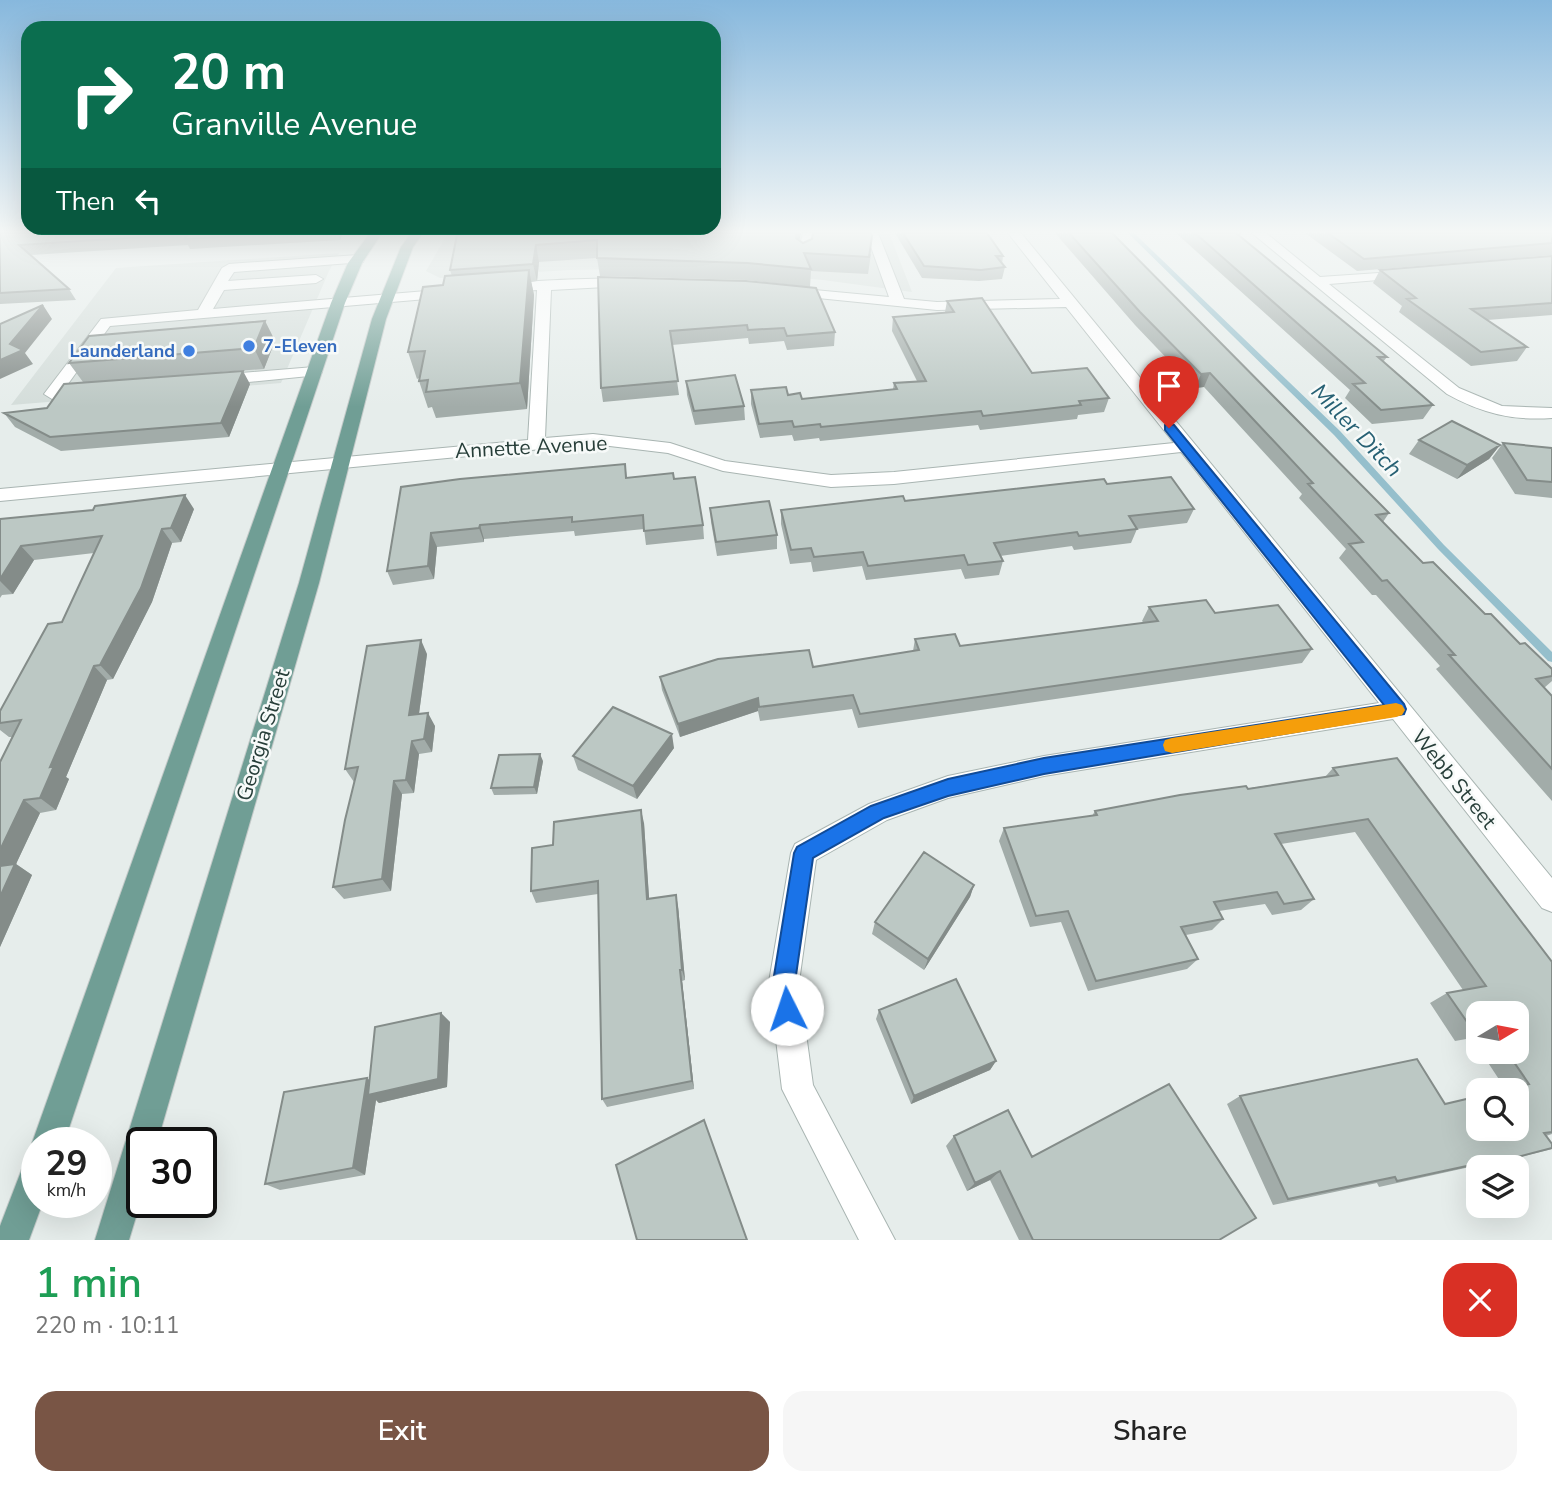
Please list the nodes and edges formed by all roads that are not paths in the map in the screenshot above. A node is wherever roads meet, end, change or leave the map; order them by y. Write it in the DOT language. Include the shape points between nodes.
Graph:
graph roads {
  1 [pos="216,291"];
  2 [pos="311,291"];
  3 [pos="344,291"];
  4 [pos="390,291"];
  5 [pos="544,291"];
  6 [pos="790,291"];
  7 [pos="894,291"];
  8 [pos="1060,291"];
  9 [pos="1330,291"];
  10 [pos="465,292"];
  11 [pos="387,298"];
  12 [pos="898,302"];
  13 [pos="338,303"];
  14 [pos="1070,303"];
  15 [pos="304,306"];
  16 [pos="203,314"];
  17 [pos="314,372"];
  18 [pos="204,381"];
  19 [pos="107,390"];
  20 [pos="1552,413"];
  21 [pos="536,443"];
  22 [pos="1184,447"];
  23 [pos="341,463"];
  24 [pos="281,468"];
  25 [pos="0,495"];
  26 [pos="1398,709"];
  27 [pos="1552,899"];
  28 [pos="54,1127"];
  29 [pos="21,1216"];
  30 [pos="12,1240"];
  31 [pos="112,1240"];
  32 [pos="878,1240"];
  1 -- 16 [label="street"];
  2 -- 15 [label="street"];
  3 -- 13 [label="main road"];
  4 -- 11 [label="main road, Georgia Street"];
  5 -- 21 [label="street"];
  6 -- 12 [label="street"];
  7 -- 12 [label="street"];
  8 -- 14 [label="street, Webb Street"];
  9 -- 20 [label="street" via="1453,391 1483,407 1523,416"];
  10 -- 11 [label="street"];
  11 -- 13 [label="street"];
  11 -- 23 [label="main road, Georgia Street"];
  12 -- 14 [label="street" via="961,306"];
  13 -- 15 [label="street"];
  13 -- 17 [label="main road"];
  14 -- 22 [label="street, Webb Street"];
  15 -- 16 [label="street"];
  16 -- 19 [label="street" via="106,322 52,394"];
  17 -- 18 [label="street"];
  17 -- 24 [label="main road"];
  21 -- 22 [label="street, Annette Avenue" via="593,439 670,448 723,466 831,481"];
  21 -- 23 [label="street, Annette Avenue"];
  22 -- 26 [label="street, Webb Street"];
  23 -- 24 [label="street, Annette Avenue"];
  23 -- 31 [label="main road, Georgia Street"];
  24 -- 25 [label="street, Annette Avenue"];
  24 -- 28 [label="main road"];
  26 -- 27 [label="street, Webb Street"];
  26 -- 32 [label="street" via="1044,766 948,788 878,812 804,853 784,982 798,1089"];
  29 -- 30 [label="main road"];
}
